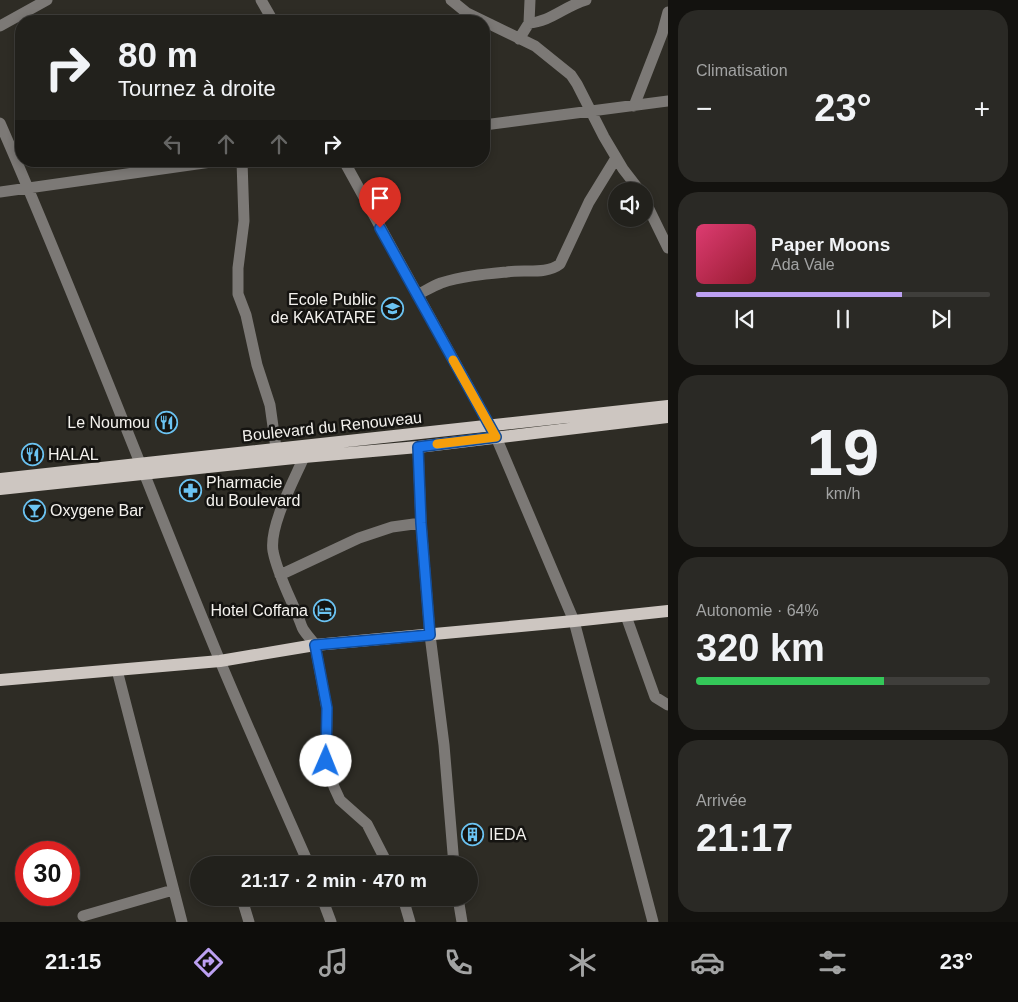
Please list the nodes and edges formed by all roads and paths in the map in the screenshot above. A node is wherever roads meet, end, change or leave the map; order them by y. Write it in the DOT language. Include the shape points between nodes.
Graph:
graph roads {
  1 [pos="47,0"];
  2 [pos="262,0"];
  3 [pos="451,0"];
  4 [pos="530,0"];
  5 [pos="586,0"];
  6 [pos="668,12"];
  7 [pos="20,15"];
  8 [pos="269,15"];
  9 [pos="471,15"];
  10 [pos="15,18"];
  11 [pos="529,23"];
  12 [pos="490,24"];
  13 [pos="0,26"];
  14 [pos="519,39"];
  15 [pos="668,101"];
  16 [pos="634,106"];
  17 [pos="590,112"];
  18 [pos="0,123"];
  19 [pos="490,124"];
  20 [pos="15,158"];
  21 [pos="616,158"];
  22 [pos="19,167"];
  23 [pos="176,167"];
  24 [pos="242,167"];
  25 [pos="347,167"];
  26 [pos="633,182"];
  27 [pos="28,188"];
  28 [pos="0,192"];
  29 [pos="653,217"];
  30 [pos="668,248"];
  31 [pos="417,295"];
  32 [pos="668,406"];
  33 [pos="668,417"];
  34 [pos="489,425"];
  35 [pos="496,437"];
  36 [pos="418,447"];
  37 [pos="276,448"];
  38 [pos="304,457"];
  39 [pos="143,468"];
  40 [pos="0,478"];
  41 [pos="0,489"];
  42 [pos="421,523"];
  43 [pos="280,575"];
  44 [pos="668,611"];
  45 [pos="626,616"];
  46 [pos="574,621"];
  47 [pos="430,635"];
  48 [pos="315,645"];
  49 [pos="220,661"];
  50 [pos="117,670"];
  51 [pos="0,680"];
  52 [pos="668,705"];
  53 [pos="305,856"];
  54 [pos="383,856"];
  55 [pos="453,856"];
  56 [pos="173,890"];
  57 [pos="244,906"];
  58 [pos="325,906"];
  59 [pos="405,906"];
  60 [pos="459,906"];
  61 [pos="83,916"];
  62 [pos="182,922"];
  63 [pos="249,922"];
  64 [pos="331,922"];
  65 [pos="410,922"];
  66 [pos="462,922"];
  67 [pos="653,922"];
  1 -- 7 [label="street"];
  2 -- 8 [label="street"];
  3 -- 9 [label="street"];
  4 -- 11 [label="street"];
  5 -- 11 [label="street" via="544,21"];
  6 -- 16 [label="street"];
  10 -- 13 [label="street"];
  11 -- 14 [label="street"];
  12 -- 14 [label="street"];
  14 -- 17 [label="street" via="541,51 571,76"];
  15 -- 16 [label="street"];
  16 -- 17 [label="street"];
  17 -- 19 [label="street"];
  17 -- 21 [label="street"];
  18 -- 20 [label="street"];
  21 -- 26 [label="street"];
  21 -- 31 [label="street" via="589,202 560,264 542,270 509,271 458,279"];
  22 -- 27 [label="street"];
  23 -- 27 [label="street"];
  24 -- 37 [label="street" via="244,221 238,294 270,405"];
  25 -- 31 [label="street"];
  27 -- 28 [label="street"];
  27 -- 39 [label="street"];
  29 -- 30 [label="street"];
  31 -- 34 [label="street"];
  32 -- 34 [label="main road, Boulevard du Renouveau"];
  33 -- 35 [label="main road, Boulevard du Renouveau"];
  34 -- 35 [label="street"];
  34 -- 37 [label="main road, Boulevard du Renouveau"];
  35 -- 36 [label="main road, Boulevard du Renouveau"];
  35 -- 46 [label="street"];
  36 -- 38 [label="main road, Boulevard du Renouveau"];
  36 -- 42 [label="street"];
  37 -- 39 [label="main road, Boulevard du Renouveau"];
  38 -- 39 [label="main road, Boulevard du Renouveau"];
  38 -- 43 [label="street" via="280,510 275,530 273,549"];
  39 -- 40 [label="main road, Boulevard du Renouveau"];
  39 -- 41 [label="main road, Boulevard du Renouveau"];
  39 -- 49 [label="street"];
  42 -- 43 [label="street" via="366,535"];
  42 -- 47 [label="street"];
  43 -- 48 [label="street" via="305,633"];
  44 -- 45 [label="main road"];
  45 -- 46 [label="main road"];
  45 -- 52 [label="street" via="655,697"];
  46 -- 47 [label="main road"];
  46 -- 67 [label="street"];
  47 -- 48 [label="main road"];
  47 -- 55 [label="street"];
  48 -- 49 [label="main road"];
  48 -- 54 [label="street" via="327,708 326,761 334,787 340,800 367,824"];
  49 -- 50 [label="main road"];
  49 -- 53 [label="street"];
  50 -- 51 [label="main road"];
  50 -- 56 [label="street"];
  56 -- 61 [label="street"];
  56 -- 62 [label="street"];
  57 -- 63 [label="street"];
  58 -- 64 [label="street"];
  59 -- 65 [label="street"];
  60 -- 66 [label="street"];
}
